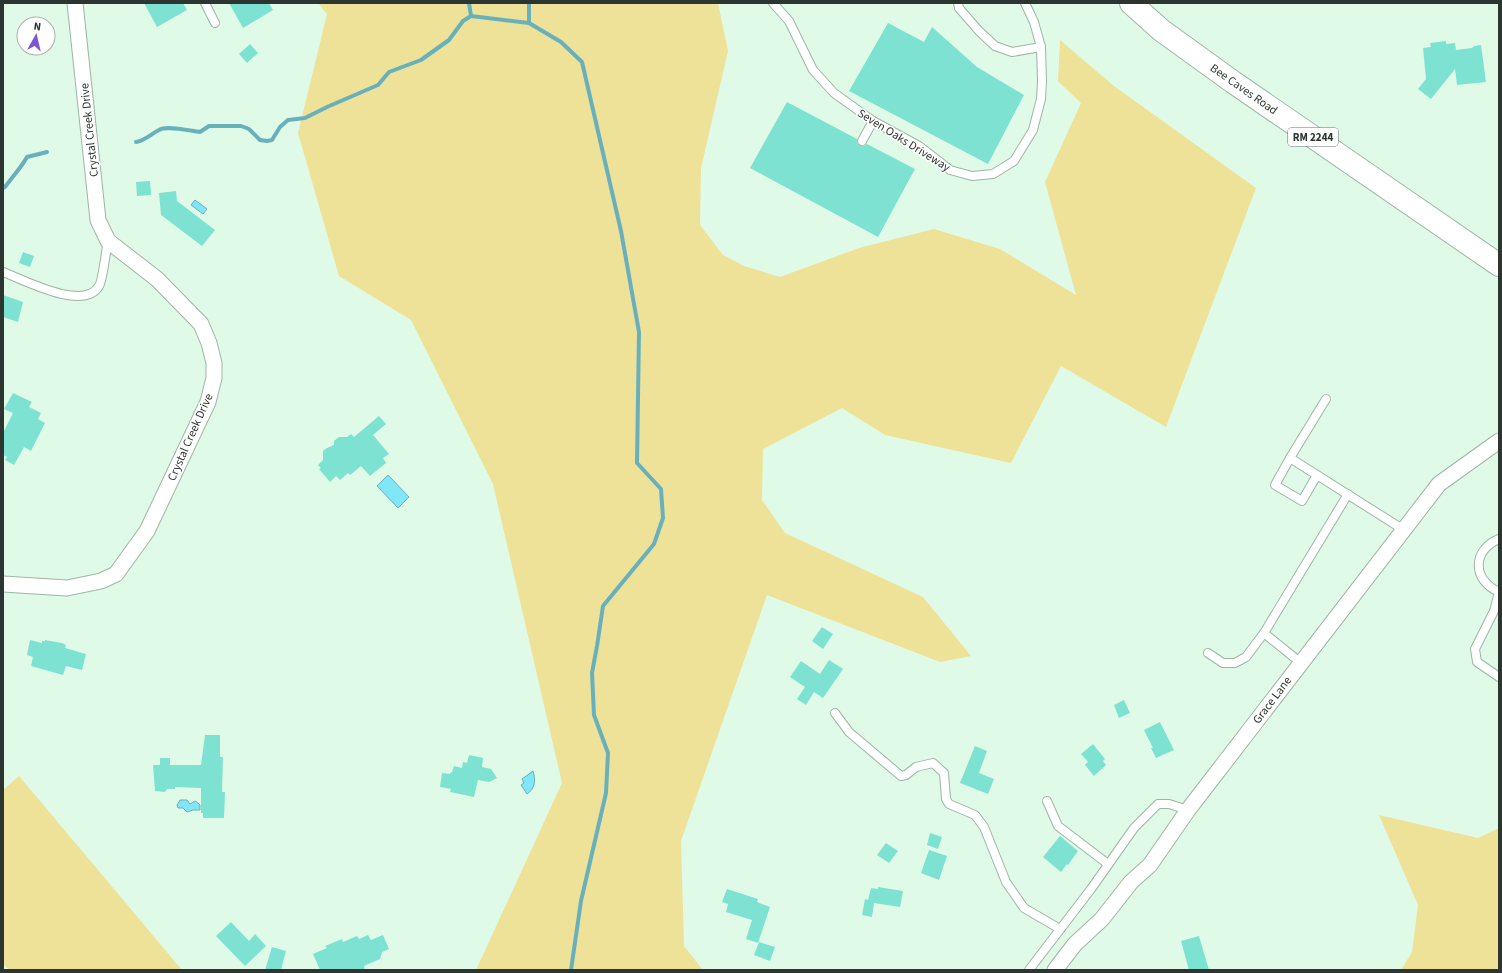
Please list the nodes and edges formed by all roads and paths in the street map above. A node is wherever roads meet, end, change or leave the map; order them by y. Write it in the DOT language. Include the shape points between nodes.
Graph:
graph roads {
  1 [pos="75,3"];
  2 [pos="205,3"];
  3 [pos="773,3"];
  4 [pos="958,3"];
  5 [pos="1025,3"];
  6 [pos="1131,3"];
  7 [pos="216,22"];
  8 [pos="1041,47"];
  9 [pos="874,121"];
  10 [pos="862,141"];
  11 [pos="108,241"];
  12 [pos="1499,265"];
  13 [pos="3,272"];
  14 [pos="1326,399"];
  15 [pos="1499,441"];
  16 [pos="1290,458"];
  17 [pos="1317,475"];
  18 [pos="1348,494"];
  19 [pos="1404,530"];
  20 [pos="1499,539"];
  21 [pos="3,584"];
  22 [pos="1499,592"];
  23 [pos="1264,633"];
  24 [pos="1208,653"];
  25 [pos="1301,662"];
  26 [pos="1499,677"];
  27 [pos="835,713"];
  28 [pos="1047,801"];
  29 [pos="1188,810"];
  30 [pos="1108,864"];
  31 [pos="1060,929"];
  32 [pos="1029,970"];
  33 [pos="1055,970"];
  1 -- 11 [label="street, Crystal Creek Drive" via="98,220"];
  2 -- 7 [label="lane"];
  3 -- 9 [label="lane, Seven Oaks Driveway" via="789,20 812,70 834,93"];
  4 -- 8 [label="lane" via="959,8 978,31 995,46 1012,52"];
  5 -- 8 [label="lane, Seven Oaks Driveway"];
  6 -- 12 [label="main road, Bee Caves Road / RM 2244" via="1161,30 1233,82"];
  8 -- 9 [label="lane, Seven Oaks Driveway" via="1041,99 1033,130 1014,161 993,174 972,176 950,170 919,146"];
  9 -- 10 [label="lane"];
  11 -- 13 [label="lane" via="100,286 92,294 79,297 61,294"];
  11 -- 21 [label="street, Crystal Creek Drive" via="157,279 201,324 214,363 214,378 208,402 147,531 116,574 101,581 67,588"];
  14 -- 16 [label="lane"];
  15 -- 19 [label="street, Grace Lane" via="1438,484"];
  16 -- 17 [label="lane"];
  16 -- 17 [label="lane" via="1275,484 1302,501"];
  17 -- 18 [label="lane"];
  18 -- 19 [label="lane"];
  18 -- 23 [label="lane"];
  19 -- 25 [label="street, Grace Lane"];
  20 -- 22 [label="lane" via="1484,549 1478,566 1485,582"];
  22 -- 26 [label="lane" via="1494,611 1475,649 1477,662"];
  23 -- 24 [label="lane" via="1246,657 1235,663 1223,663"];
  23 -- 25 [label="lane"];
  25 -- 29 [label="street, Grace Lane"];
  27 -- 31 [label="lane" via="849,732 901,776 916,767 933,763 944,773 946,799 949,804 975,815 984,827 1006,882 1024,908"];
  28 -- 30 [label="lane" via="1058,826"];
  29 -- 30 [label="lane" via="1169,804 1158,804 1134,828"];
  29 -- 33 [label="street, Grace Lane" via="1150,865 1131,882"];
  30 -- 31 [label="lane"];
  31 -- 32 [label="lane"];
}
